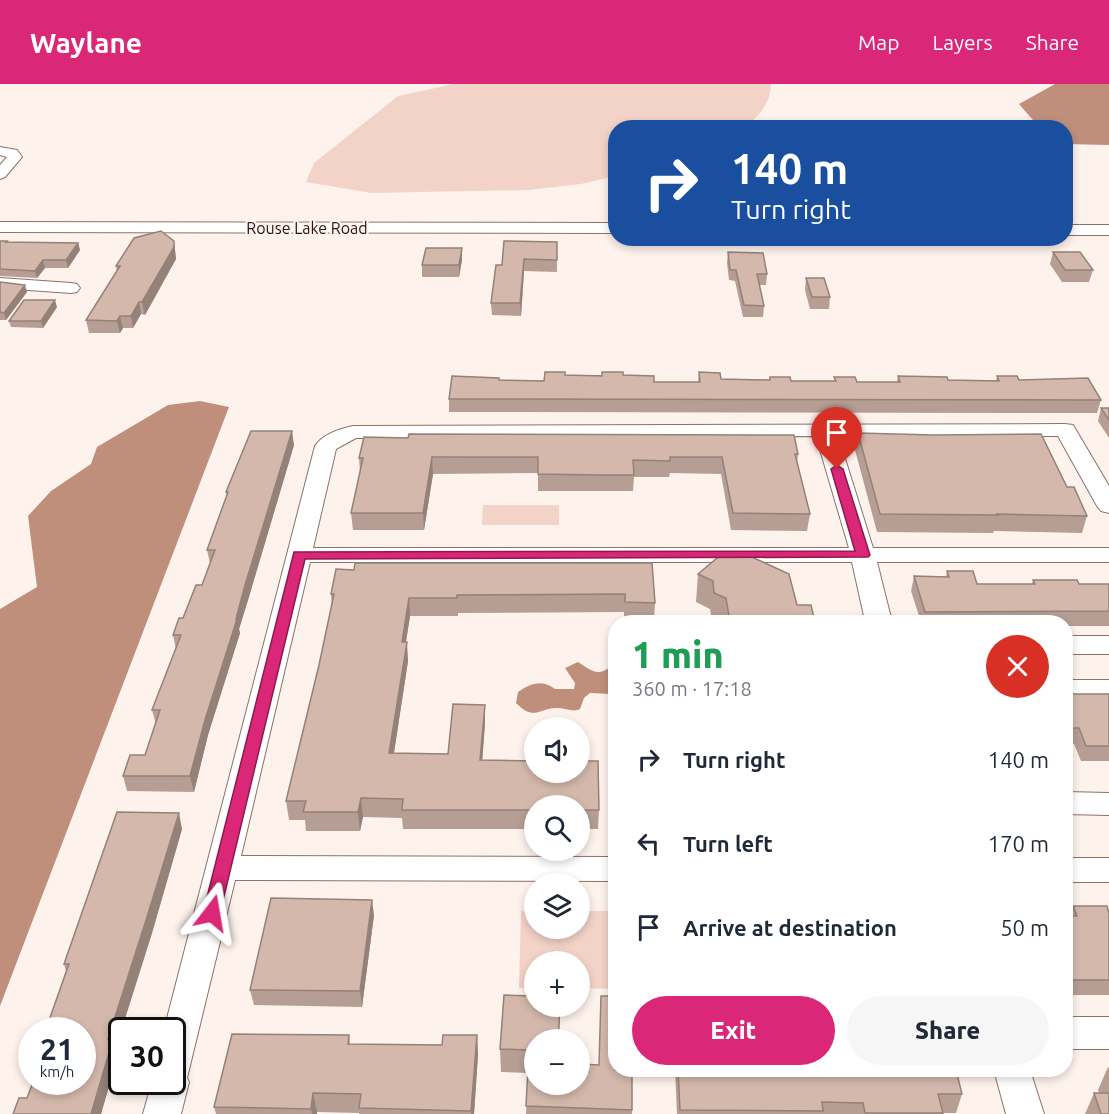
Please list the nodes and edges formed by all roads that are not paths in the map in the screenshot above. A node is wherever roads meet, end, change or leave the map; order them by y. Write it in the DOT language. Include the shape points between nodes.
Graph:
graph roads {
  1 [pos="0,151"];
  2 [pos="0,174"];
  3 [pos="0,227"];
  4 [pos="608,228"];
  5 [pos="1073,230"];
  6 [pos="1109,230"];
  7 [pos="0,282"];
  8 [pos="71,288"];
  9 [pos="825,430"];
  10 [pos="1109,506"];
  11 [pos="299,555"];
  12 [pos="863,555"];
  13 [pos="1109,555"];
  14 [pos="877,615"];
  15 [pos="1073,645"];
  16 [pos="1109,645"];
  17 [pos="1073,689"];
  18 [pos="1109,689"];
  19 [pos="1073,804"];
  20 [pos="1109,804"];
  21 [pos="223,868"];
  22 [pos="608,869"];
  23 [pos="1073,870"];
  24 [pos="1109,870"];
  25 [pos="185,1017"];
  26 [pos="1073,1033"];
  27 [pos="1109,1033"];
  28 [pos="1014,1077"];
  29 [pos="167,1095"];
  30 [pos="162,1114"];
  31 [pos="1025,1114"];
  1 -- 2 [label="street" via="15,157"];
  3 -- 4 [label="street, Rouse Lake Road"];
  5 -- 6 [label="street"];
  7 -- 8 [label="street"];
  9 -- 10 [label="street" via="1065,430"];
  9 -- 11 [label="street" via="353,432 326,446"];
  9 -- 12 [label="street"];
  11 -- 12 [label="street"];
  11 -- 21 [label="street"];
  12 -- 13 [label="street"];
  12 -- 14 [label="street"];
  15 -- 16 [label="street"];
  17 -- 18 [label="street"];
  19 -- 20 [label="street"];
  21 -- 22 [label="street"];
  21 -- 25 [label="street"];
  23 -- 24 [label="street"];
  26 -- 27 [label="street"];
  28 -- 31 [label="street"];
  29 -- 30 [label="street"];
}
